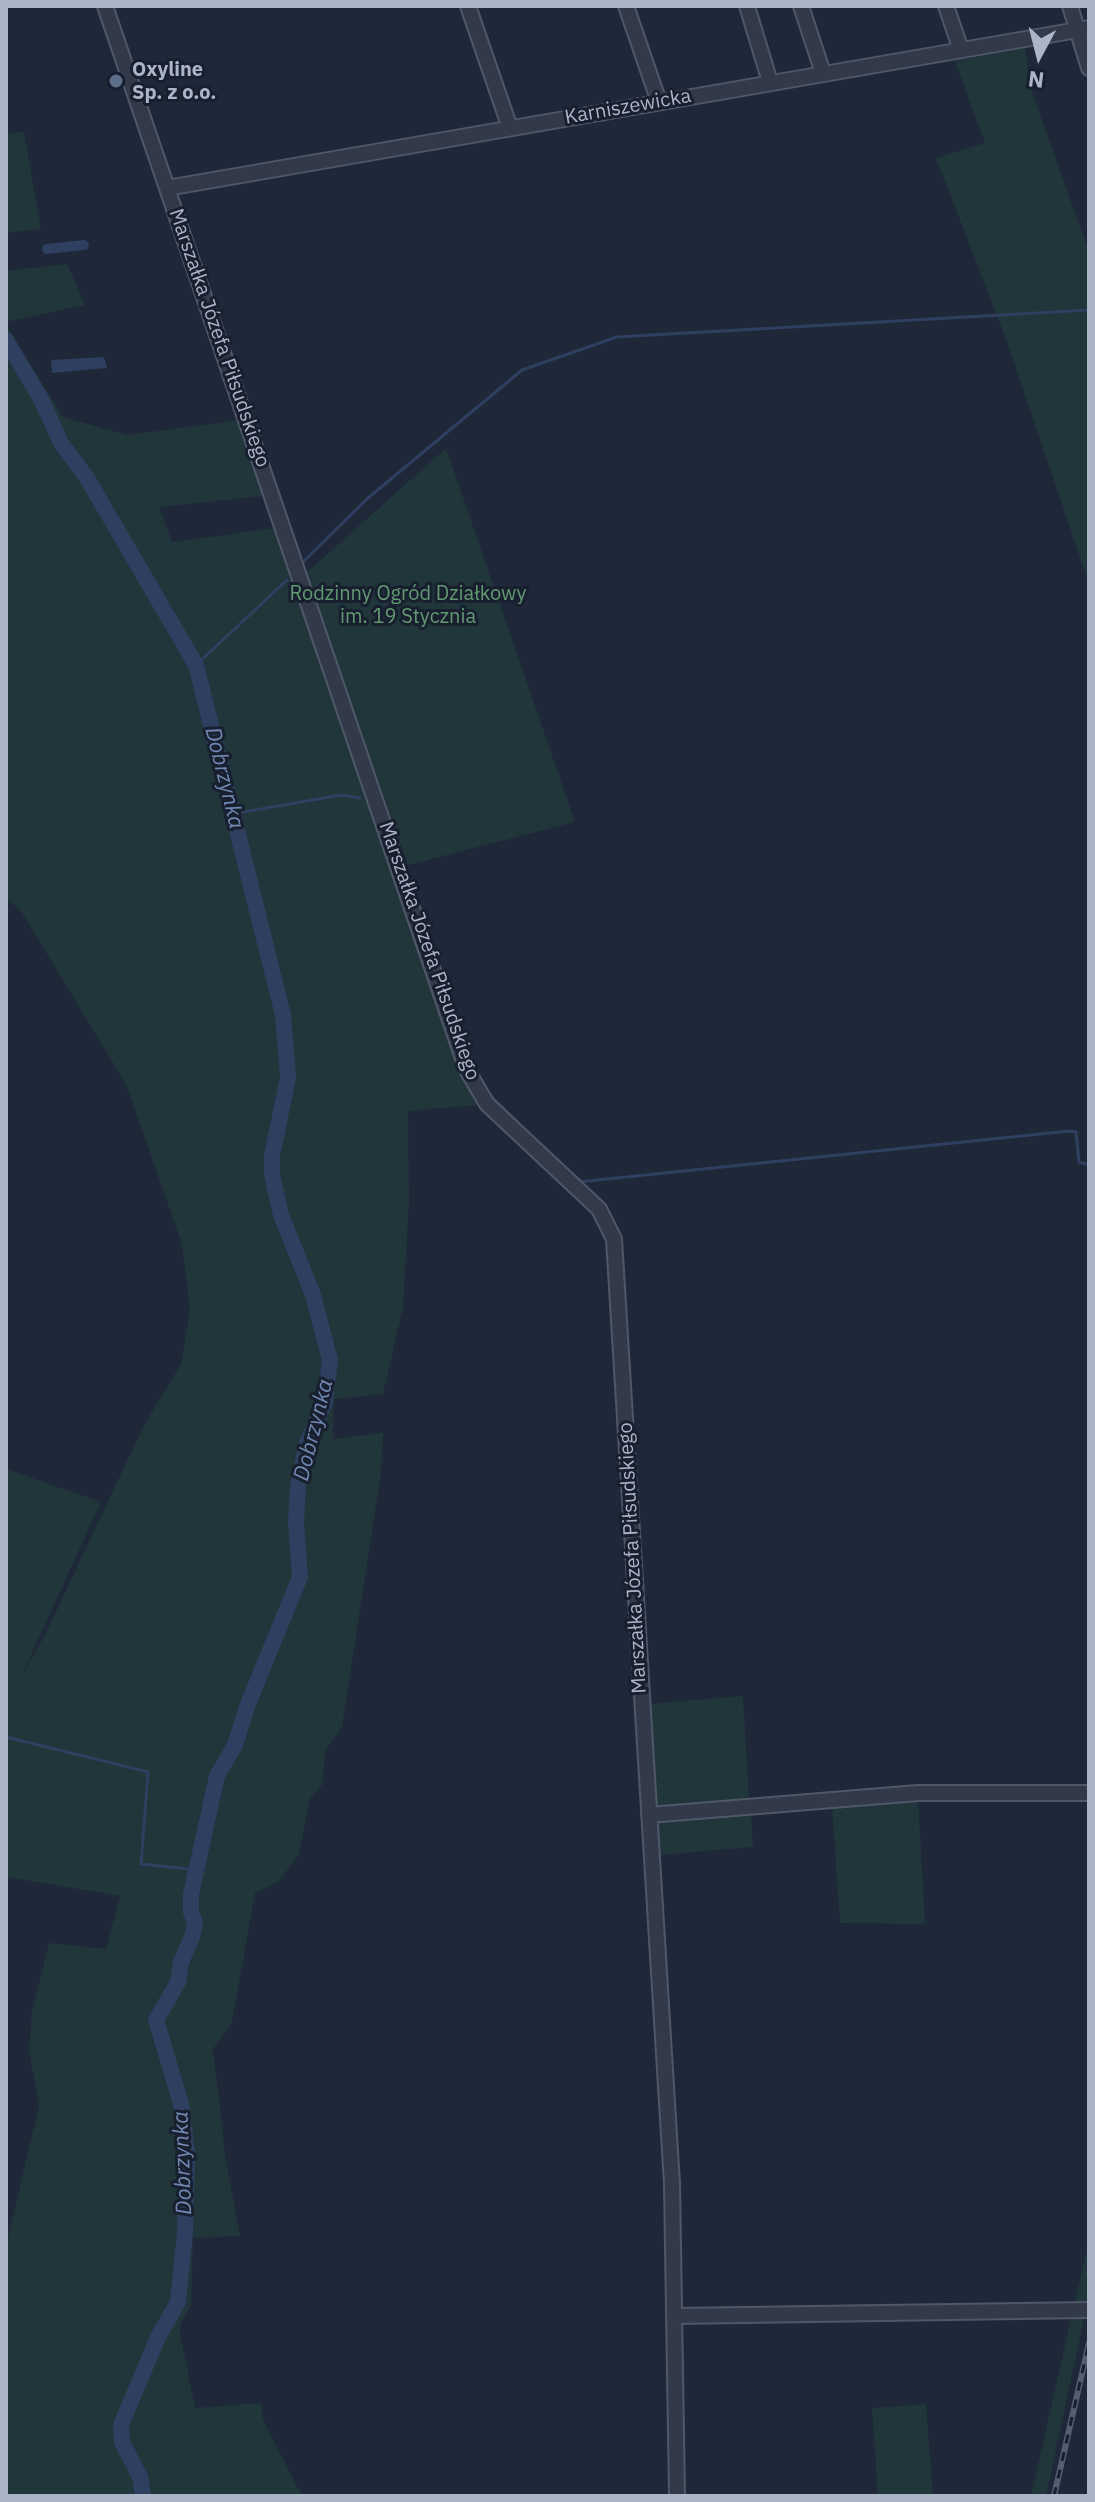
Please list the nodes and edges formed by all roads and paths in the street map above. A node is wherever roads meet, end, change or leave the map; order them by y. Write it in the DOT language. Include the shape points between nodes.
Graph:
graph roads {
  1 [pos="105,6"];
  2 [pos="468,6"];
  3 [pos="626,6"];
  4 [pos="747,6"];
  5 [pos="801,6"];
  6 [pos="946,6"];
  7 [pos="1070,6"];
  8 [pos="1084,29"];
  9 [pos="961,50"];
  10 [pos="1089,68"];
  11 [pos="823,73"];
  12 [pos="770,82"];
  13 [pos="659,102"];
  14 [pos="510,128"];
  15 [pos="167,188"];
  16 [pos="1089,1793"];
  17 [pos="649,1815"];
  18 [pos="1089,2310"];
  19 [pos="676,2316"];
  20 [pos="677,2496"];
  1 -- 15 [label="street, Marszałka Józefa Piłsudskiego"];
  2 -- 14 [label="street"];
  3 -- 13 [label="street"];
  4 -- 12 [label="street"];
  5 -- 11 [label="street"];
  6 -- 9 [label="street"];
  7 -- 8 [label="street"];
  8 -- 9 [label="street, Karniszewicka"];
  8 -- 10 [label="street"];
  9 -- 11 [label="street, Karniszewicka"];
  11 -- 12 [label="street, Karniszewicka"];
  12 -- 13 [label="street, Karniszewicka"];
  13 -- 14 [label="street, Karniszewicka"];
  14 -- 15 [label="street, Karniszewicka"];
  15 -- 17 [label="street, Marszałka Józefa Piłsudskiego" via="467,1070 487,1104 599,1209 614,1239"];
  16 -- 17 [label="street" via="918,1793"];
  17 -- 19 [label="street, Marszałka Józefa Piłsudskiego"];
  18 -- 19 [label="street"];
  19 -- 20 [label="street, Marszałka Józefa Piłsudskiego"];
}
